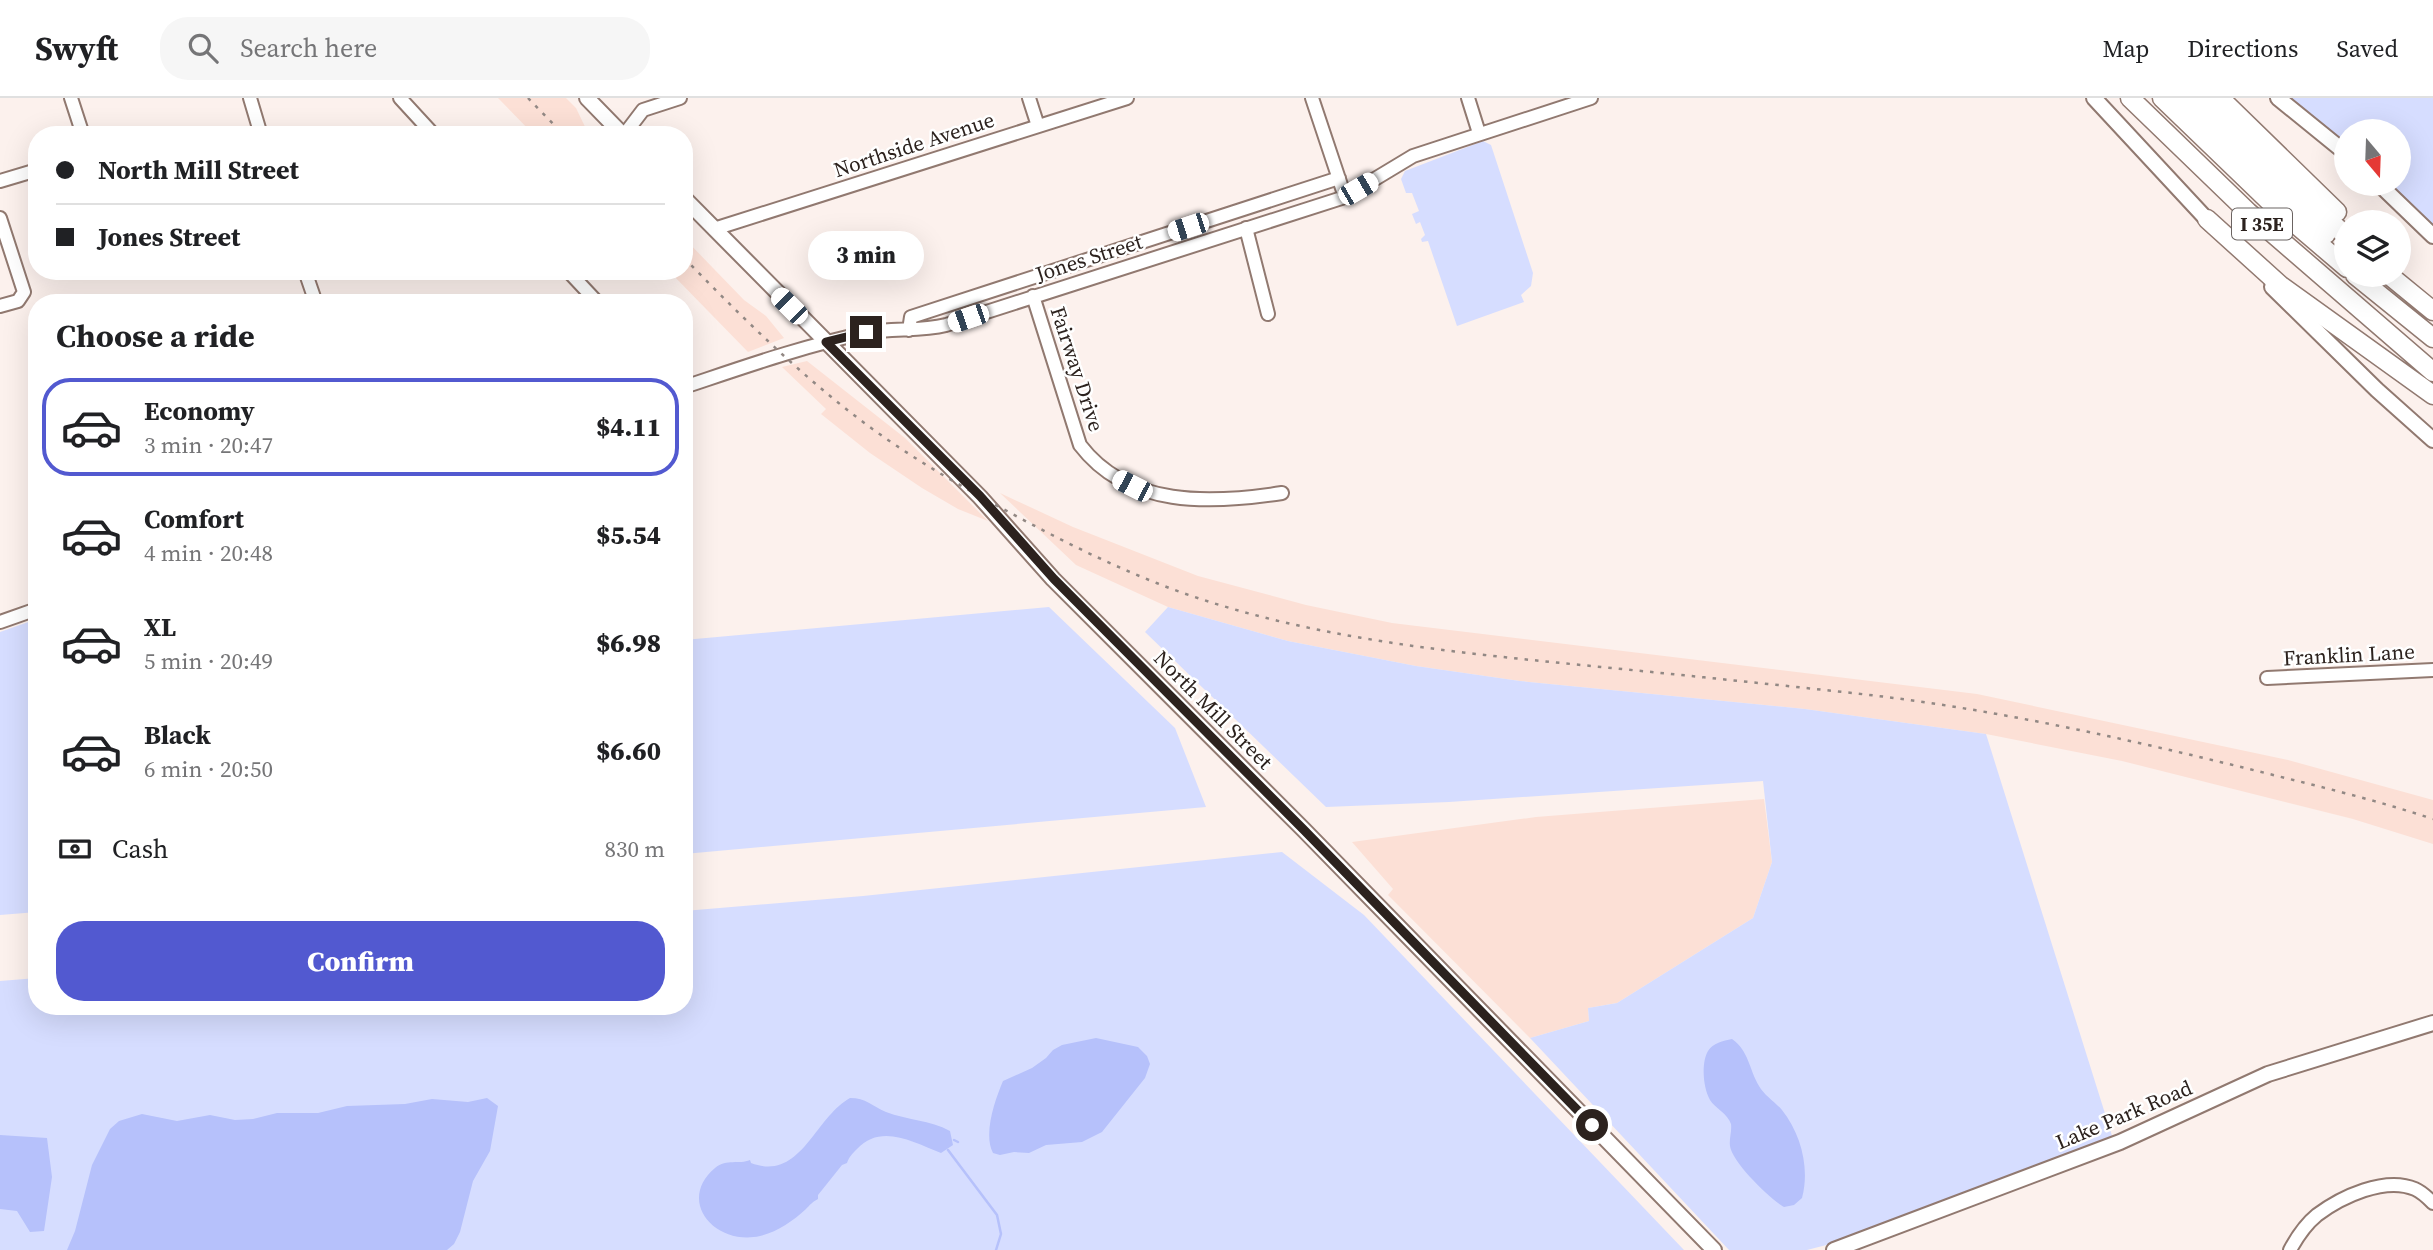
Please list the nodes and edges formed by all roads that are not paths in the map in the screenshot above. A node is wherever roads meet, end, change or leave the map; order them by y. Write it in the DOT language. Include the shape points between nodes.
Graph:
graph roads {
  1 [pos="71,98"];
  2 [pos="250,98"];
  3 [pos="400,98"];
  4 [pos="587,98"];
  5 [pos="680,98"];
  6 [pos="1029,98"];
  7 [pos="1126,98"];
  8 [pos="1312,98"];
  9 [pos="1468,98"];
  10 [pos="1591,98"];
  11 [pos="2094,98"];
  12 [pos="2130,98"];
  13 [pos="2162,98"];
  14 [pos="2180,98"];
  15 [pos="2199,98"];
  16 [pos="2220,98"];
  17 [pos="2278,98"];
  18 [pos="80,126"];
  19 [pos="258,126"];
  20 [pos="426,126"];
  21 [pos="614,126"];
  22 [pos="630,126"];
  23 [pos="1038,126"];
  24 [pos="1479,134"];
  25 [pos="2334,143"];
  26 [pos="28,173"];
  27 [pos="1339,178"];
  28 [pos="0,181"];
  29 [pos="2391,196"];
  30 [pos="1345,197"];
  31 [pos="693,207"];
  32 [pos="2335,210"];
  33 [pos="0,218"];
  34 [pos="2207,219"];
  35 [pos="2334,225"];
  36 [pos="1246,228"];
  37 [pos="714,229"];
  38 [pos="2433,236"];
  39 [pos="2334,241"];
  40 [pos="2334,257"];
  41 [pos="576,280"];
  42 [pos="2371,287"];
  43 [pos="2389,287"];
  44 [pos="2404,287"];
  45 [pos="590,294"];
  46 [pos="1033,296"];
  47 [pos="0,306"];
  48 [pos="2433,311"];
  49 [pos="1268,314"];
  50 [pos="2433,323"];
  51 [pos="909,330"];
  52 [pos="2433,338"];
  53 [pos="826,342"];
  54 [pos="2400,344"];
  55 [pos="2433,364"];
  56 [pos="2433,372"];
  57 [pos="693,384"];
  58 [pos="2433,395"];
  59 [pos="2433,440"];
  60 [pos="1282,493"];
  61 [pos="28,612"];
  62 [pos="0,622"];
  63 [pos="2433,670"];
  64 [pos="2267,678"];
  65 [pos="2433,1023"];
  66 [pos="2433,1203"];
  67 [pos="1702,1244"];
  68 [pos="1714,1250"];
  69 [pos="1834,1250"];
  70 [pos="2290,1250"];
  1 -- 18 [label="street"];
  2 -- 19 [label="street"];
  3 -- 20 [label="street"];
  4 -- 21 [label="main road"];
  5 -- 22 [label="street" via="643,110"];
  6 -- 23 [label="street"];
  7 -- 23 [label="street, Northside Avenue"];
  8 -- 27 [label="street"];
  9 -- 24 [label="street"];
  10 -- 24 [label="street, Jones Street"];
  11 -- 34 [label="main road"];
  12 -- 54 [label="highway, I 35E" via="2248,212"];
  13 -- 40 [label="highway"];
  14 -- 39 [label="highway"];
  15 -- 35 [label="highway, I 35E"];
  16 -- 32 [label="highway"];
  17 -- 25 [label="main road"];
  23 -- 37 [label="street, Northside Avenue"];
  24 -- 30 [label="street, Jones Street" via="1413,156"];
  26 -- 28 [label="street"];
  27 -- 30 [label="street"];
  27 -- 51 [label="street, Jones Street" via="911,317"];
  29 -- 38 [label="main road"];
  30 -- 36 [label="street, Jones Street"];
  31 -- 37 [label="main road, North Mill Street"];
  33 -- 47 [label="street" via="24,292 18,301"];
  34 -- 58 [label="highway" via="2280,285"];
  34 -- 59 [label="main road" via="2250,266"];
  36 -- 46 [label="street, Jones Street"];
  36 -- 49 [label="street"];
  37 -- 53 [label="main road, North Mill Street"];
  41 -- 45 [label="street"];
  42 -- 52 [label="highway"];
  43 -- 50 [label="highway"];
  44 -- 48 [label="highway"];
  46 -- 51 [label="street, Jones Street" via="946,325"];
  46 -- 60 [label="street, Fairway Drive" via="1079,441 1092,460 1112,476 1149,493 1179,498 1213,501"];
  51 -- 53 [label="street, Jones Street" via="866,332"];
  53 -- 57 [label="street, Jones Street"];
  53 -- 67 [label="main road, North Mill Street"];
  54 -- 55 [label="highway"];
  54 -- 56 [label="highway, I 35E"];
  61 -- 62 [label="street"];
  63 -- 64 [label="street, Franklin Lane"];
  65 -- 69 [label="main road, Lake Park Road" via="2268,1074 2120,1143"];
  66 -- 70 [label="street" via="2416,1190 2397,1185 2370,1189 2316,1216"];
  67 -- 68 [label="main road, North Mill Street"];
}
